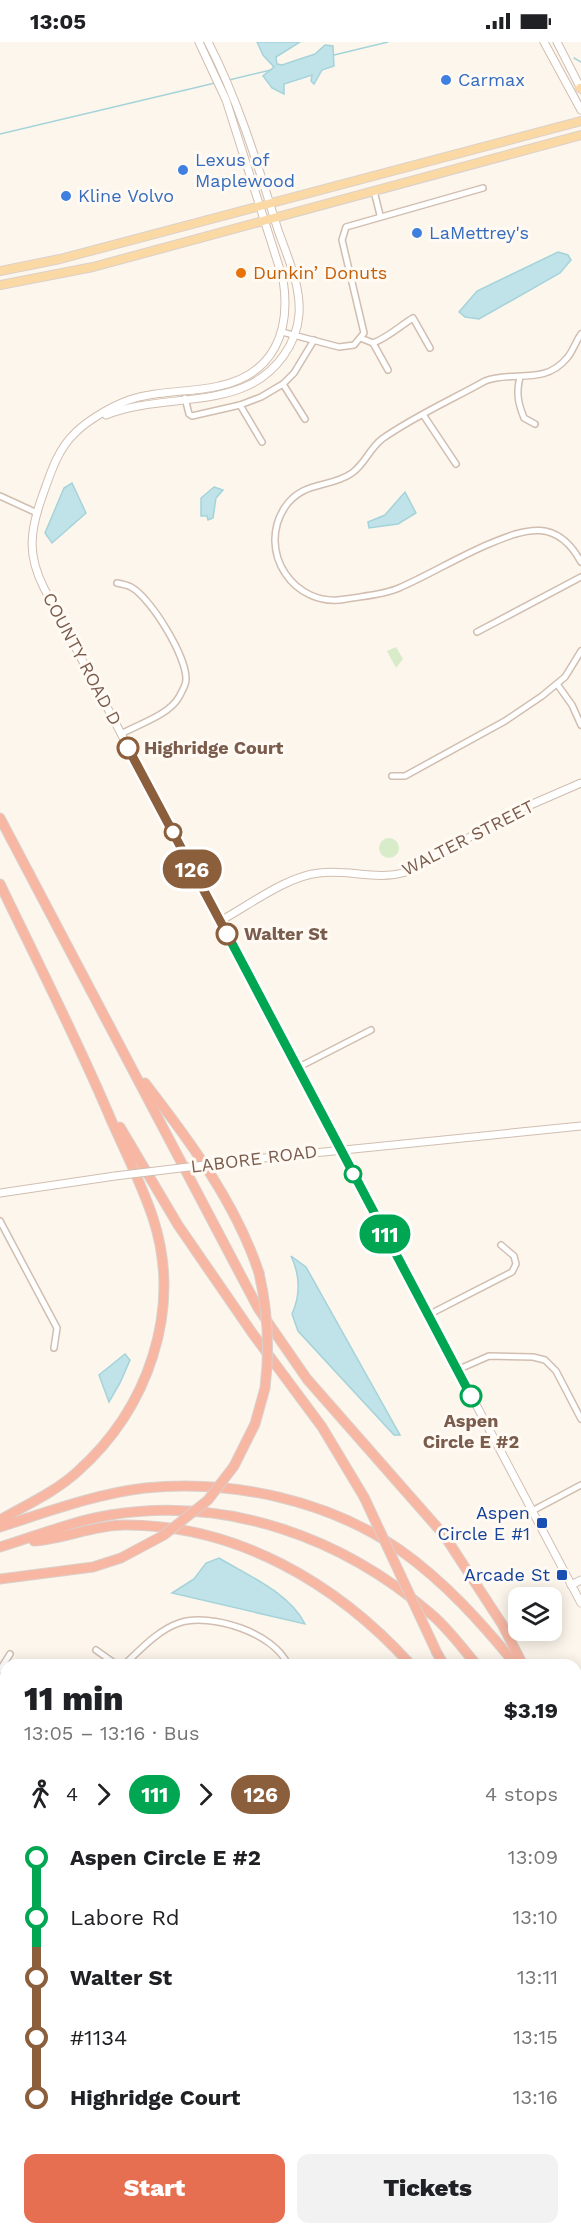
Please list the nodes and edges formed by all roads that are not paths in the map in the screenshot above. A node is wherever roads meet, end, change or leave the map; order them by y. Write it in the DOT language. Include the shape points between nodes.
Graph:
graph roads {
  1 [pos="199,42"];
  2 [pos="208,42"];
  3 [pos="544,42"];
  4 [pos="557,42"];
  5 [pos="581,88"];
  6 [pos="581,110"];
  7 [pos="581,121"];
  8 [pos="581,135"];
  9 [pos="483,188"];
  10 [pos="374,190"];
  11 [pos="270,202"];
  12 [pos="259,205"];
  13 [pos="380,215"];
  14 [pos="274,218"];
  15 [pos="264,220"];
  16 [pos="0,271"];
  17 [pos="0,285"];
  18 [pos="282,332"];
  19 [pos="581,334"];
  20 [pos="293,335"];
  21 [pos="363,339"];
  22 [pos="314,340"];
  23 [pos="373,343"];
  24 [pos="430,348"];
  25 [pos="388,370"];
  26 [pos="519,377"];
  27 [pos="283,384"];
  28 [pos="184,395"];
  29 [pos="240,405"];
  30 [pos="424,416"];
  31 [pos="305,419"];
  32 [pos="535,424"];
  33 [pos="262,442"];
  34 [pos="456,465"];
  35 [pos="0,496"];
  36 [pos="37,513"];
  37 [pos="581,562"];
  38 [pos="581,577"];
  39 [pos="117,584"];
  40 [pos="477,632"];
  41 [pos="581,651"];
  42 [pos="557,684"];
  43 [pos="581,725"];
  44 [pos="121,734"];
  45 [pos="392,776"];
  46 [pos="581,783"];
  47 [pos="0,818"];
  48 [pos="0,884"];
  49 [pos="220,921"];
  50 [pos="371,1030"];
  51 [pos="130,1064"];
  52 [pos="297,1068"];
  53 [pos="99,1091"];
  54 [pos="581,1126"];
  55 [pos="340,1149"];
  56 [pos="0,1193"];
  57 [pos="0,1221"];
  58 [pos="501,1245"];
  59 [pos="428,1315"];
  60 [pos="54,1348"];
  61 [pos="457,1370"];
  62 [pos="581,1419"];
  63 [pos="581,1485"];
  64 [pos="532,1511"];
  65 [pos="0,1520"];
  66 [pos="0,1527"];
  67 [pos="17,1542"];
  68 [pos="0,1547"];
  69 [pos="0,1579"];
  70 [pos="581,1580"];
  71 [pos="572,1585"];
  72 [pos="581,1603"];
  73 [pos="96,1650"];
  74 [pos="10,1654"];
  75 [pos="7,1659"];
  76 [pos="109,1659"];
  77 [pos="131,1659"];
  78 [pos="284,1659"];
  79 [pos="405,1659"];
  80 [pos="440,1659"];
  81 [pos="472,1659"];
  82 [pos="511,1659"];
  83 [pos="520,1659"];
  1 -- 12 [label="street" via="226,100"];
  2 -- 11 [label="street" via="235,98"];
  3 -- 6 [label="street"];
  4 -- 5 [label="street"];
  7 -- 11 [label="main road"];
  8 -- 10 [label="main road"];
  9 -- 13 [label="street"];
  10 -- 13 [label="street"];
  10 -- 14 [label="main road"];
  11 -- 12 [label="main road"];
  11 -- 14 [label="street"];
  12 -- 15 [label="street"];
  12 -- 16 [label="main road" via="60,259"];
  13 -- 21 [label="street" via="352,223 342,233"];
  14 -- 15 [label="main road"];
  14 -- 20 [label="street" via="299,298 299,317"];
  15 -- 17 [label="main road" via="93,267"];
  15 -- 18 [label="street" via="285,295"];
  18 -- 20 [label="street"];
  18 -- 28 [label="street" via="268,358 242,379"];
  19 -- 26 [label="street" via="555,369 540,376"];
  20 -- 22 [label="street"];
  20 -- 28 [label="street" via="282,358 250,385"];
  21 -- 22 [label="street" via="348,348"];
  21 -- 23 [label="street"];
  22 -- 27 [label="street"];
  23 -- 24 [label="street" via="413,318"];
  23 -- 25 [label="street"];
  26 -- 30 [label="street" via="493,378"];
  26 -- 32 [label="street" via="519,406 524,418"];
  27 -- 29 [label="street"];
  27 -- 31 [label="street"];
  28 -- 29 [label="street" via="192,416"];
  28 -- 36 [label="street, COUNTY ROAD D" via="129,400 76,432 61,451"];
  29 -- 33 [label="street"];
  30 -- 34 [label="street"];
  30 -- 37 [label="street" via="381,440 351,474 309,487 289,502 275,532 275,550 294,585 315,597 334,601 396,589 453,559 530,530 559,537"];
  35 -- 36 [label="street"];
  36 -- 44 [label="street, COUNTY ROAD D" via="30,542 37,575"];
  38 -- 40 [label="street"];
  39 -- 44 [label="street" via="129,586 142,596 157,615 184,667 186,682 178,700 167,710"];
  41 -- 42 [label="street"];
  42 -- 43 [label="street"];
  42 -- 45 [label="street" via="506,721 405,776"];
  44 -- 49 [label="street, COUNTY ROAD D"];
  46 -- 49 [label="street, WALTER STREET" via="521,809 406,872 375,877 327,872 307,875"];
  47 -- 51 [label="highway"];
  48 -- 53 [label="highway"];
  49 -- 52 [label="street, COUNTY ROAD D"];
  50 -- 52 [label="street"];
  51 -- 69 [label="highway, bridge" via="168,1113 243,1233 266,1303 269,1337 265,1388 255,1424 234,1466 208,1500 164,1535 121,1558 93,1567"];
  51 -- 83 [label="highway" via="258,1308 307,1379 444,1535"];
  52 -- 55 [label="street, COUNTY ROAD D"];
  53 -- 65 [label="highway" via="153,1219 165,1290 160,1334 130,1409 105,1444 53,1491"];
  53 -- 80 [label="highway, bridge" via="178,1225 322,1427 364,1497"];
  54 -- 55 [label="street, LABORE ROAD"];
  55 -- 56 [label="street, LABORE ROAD, bridge"];
  55 -- 59 [label="street, COUNTY ROAD D"];
  57 -- 60 [label="street" via="57,1328"];
  58 -- 59 [label="street" via="514,1256 512,1272"];
  59 -- 61 [label="street, COUNTY ROAD D"];
  61 -- 62 [label="street" via="489,1356 545,1360 556,1371"];
  61 -- 64 [label="street, COUNTY ROAD D"];
  63 -- 64 [label="street"];
  64 -- 71 [label="street, COUNTY ROAD D"];
  66 -- 82 [label="highway" via="81,1500 145,1488 205,1487 255,1492 308,1505 356,1524 399,1549 480,1620"];
  67 -- 68 [label="highway"];
  67 -- 79 [label="highway" via="122,1525 193,1530 281,1563 329,1591"];
  67 -- 81 [label="highway" via="108,1515 160,1509 215,1512 274,1525 375,1570 433,1615"];
  70 -- 71 [label="street"];
  71 -- 72 [label="street, COUNTY ROAD D"];
  73 -- 76 [label="street"];
  74 -- 75 [label="street"];
  77 -- 78 [label="street" via="169,1628 196,1620 248,1630 276,1647"];
}
